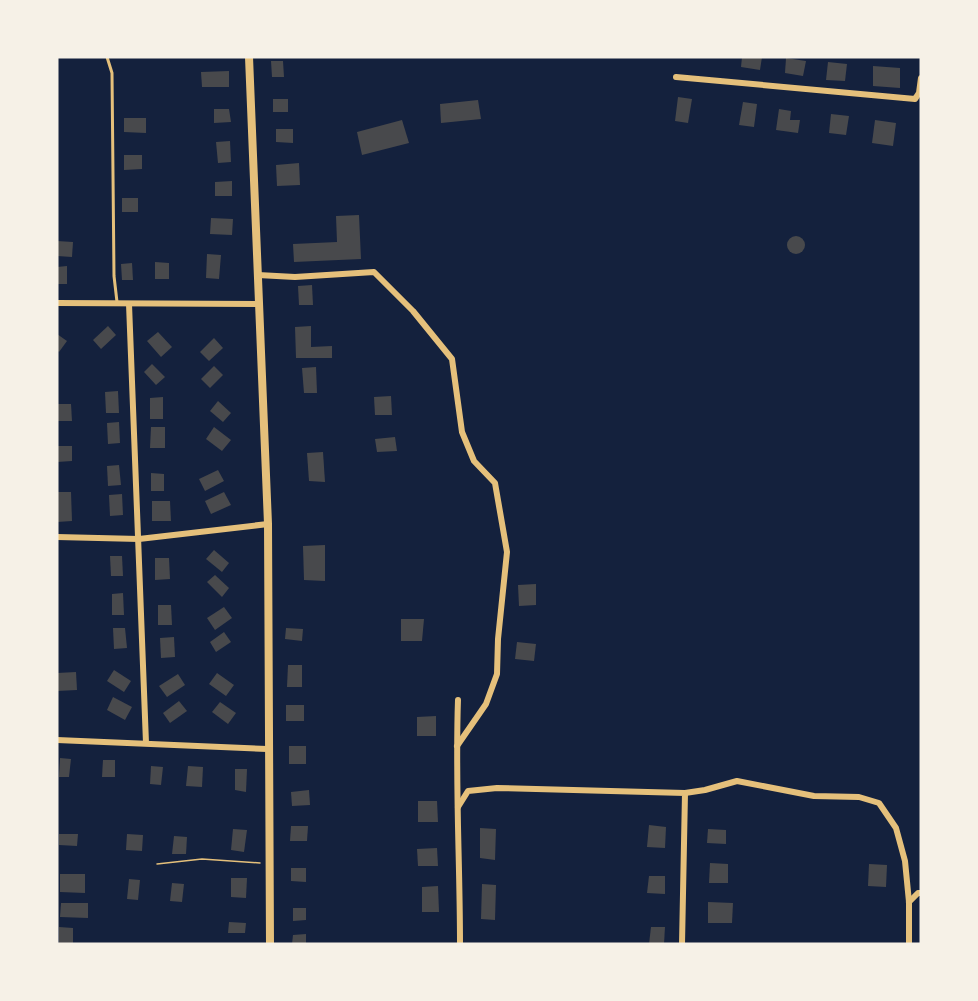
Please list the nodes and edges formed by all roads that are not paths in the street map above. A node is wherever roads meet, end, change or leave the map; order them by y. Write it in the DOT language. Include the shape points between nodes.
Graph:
graph roads {
  1 [pos="107,57"];
  2 [pos="249,57"];
  3 [pos="676,77"];
  4 [pos="921,78"];
  5 [pos="258,275"];
  6 [pos="57,303"];
  7 [pos="117,303"];
  8 [pos="129,304"];
  9 [pos="259,304"];
  10 [pos="268,524"];
  11 [pos="57,537"];
  12 [pos="139,538"];
  13 [pos="458,700"];
  14 [pos="57,740"];
  15 [pos="146,743"];
  16 [pos="457,746"];
  17 [pos="267,749"];
  18 [pos="685,794"];
  19 [pos="458,807"];
  20 [pos="921,893"];
  21 [pos="909,902"];
  22 [pos="270,944"];
  23 [pos="459,944"];
  24 [pos="682,944"];
  25 [pos="909,944"];
  1 -- 7 [label="lane" via="112,73"];
  2 -- 5 [label="main road"];
  3 -- 4 [label="street" via="915,99 920,93"];
  5 -- 9 [label="main road"];
  5 -- 16 [label="street" via="374,272 413,311 452,359 462,432 474,461 495,483 507,552 496,674 486,704"];
  6 -- 7 [label="street"];
  7 -- 8 [label="street"];
  8 -- 9 [label="street"];
  8 -- 12 [label="street"];
  9 -- 10 [label="main road"];
  10 -- 12 [label="street"];
  10 -- 17 [label="main road"];
  11 -- 12 [label="street"];
  12 -- 15 [label="street"];
  13 -- 16 [label="street"];
  14 -- 15 [label="street"];
  15 -- 17 [label="street"];
  16 -- 19 [label="street"];
  17 -- 22 [label="main road"];
  18 -- 19 [label="street" via="497,788 468,791"];
  18 -- 21 [label="street" via="737,781 814,796 859,797 879,803 896,828 905,861"];
  18 -- 24 [label="street"];
  19 -- 23 [label="street"];
  20 -- 21 [label="street"];
  21 -- 25 [label="street"];
}
